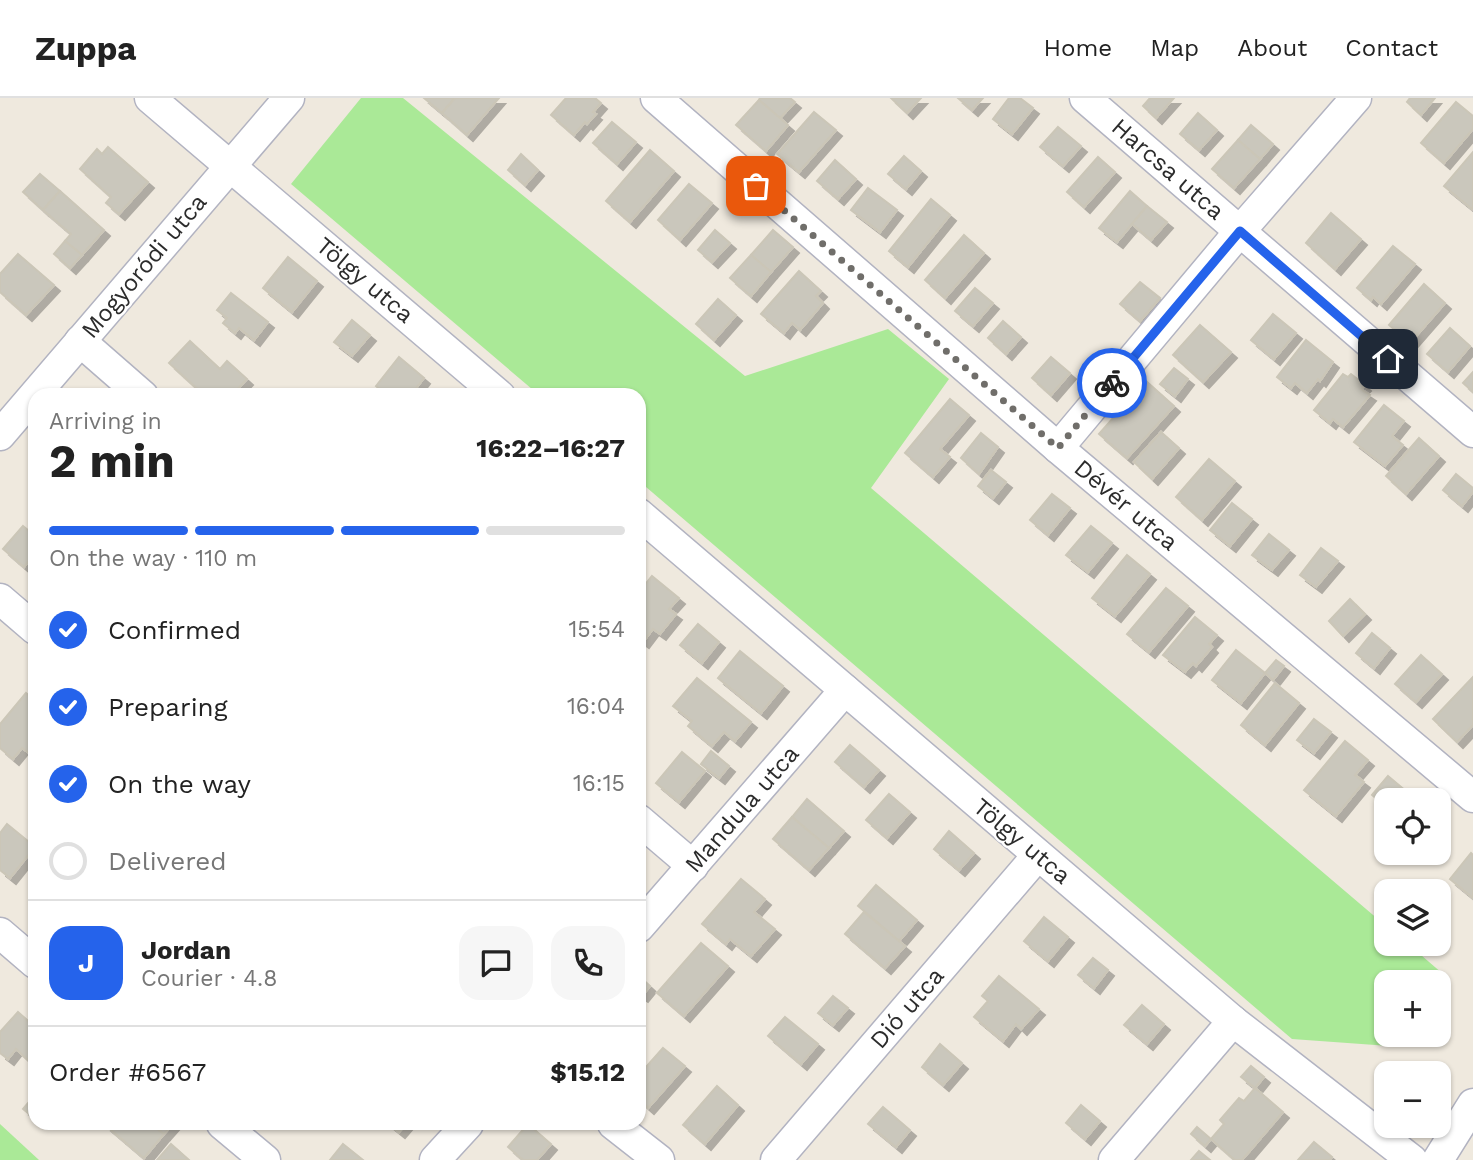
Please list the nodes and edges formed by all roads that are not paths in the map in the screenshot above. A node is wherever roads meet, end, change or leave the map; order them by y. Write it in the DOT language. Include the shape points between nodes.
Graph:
graph roads {
  1 [pos="150,98"];
  2 [pos="289,98"];
  3 [pos="656,98"];
  4 [pos="1085,98"];
  5 [pos="1356,98"];
  6 [pos="230,165"];
  7 [pos="1240,231"];
  8 [pos="80,341"];
  9 [pos="40,388"];
  10 [pos="134,388"];
  11 [pos="491,388"];
  12 [pos="28,402"];
  13 [pos="1473,432"];
  14 [pos="0,435"];
  15 [pos="1058,448"];
  16 [pos="646,520"];
  17 [pos="0,599"];
  18 [pos="28,623"];
  19 [pos="845,690"];
  20 [pos="1473,797"];
  21 [pos="646,826"];
  22 [pos="1038,855"];
  23 [pos="693,866"];
  24 [pos="646,919"];
  25 [pos="0,933"];
  26 [pos="28,957"];
  27 [pos="1233,1021"];
  28 [pos="1473,1104"];
  29 [pos="229,1130"];
  30 [pos="462,1130"];
  31 [pos="622,1130"];
  32 [pos="265,1160"];
  33 [pos="435,1160"];
  34 [pos="659,1160"];
  35 [pos="776,1160"];
  36 [pos="1114,1160"];
  37 [pos="1412,1160"];
  38 [pos="1438,1160"];
  1 -- 6 [label="street, Tölgy utca"];
  2 -- 6 [label="street, Mogyoródi utca"];
  3 -- 15 [label="street, Dévér utca"];
  4 -- 7 [label="street, Harcsa utca"];
  5 -- 7 [label="street"];
  6 -- 8 [label="street, Mogyoródi utca"];
  6 -- 11 [label="street, Tölgy utca"];
  7 -- 13 [label="street, Harcsa utca"];
  7 -- 15 [label="street"];
  8 -- 9 [label="street, Mogyoródi utca"];
  8 -- 10 [label="street"];
  12 -- 14 [label="street, Mogyoródi utca"];
  15 -- 20 [label="street, Dévér utca"];
  16 -- 19 [label="street, Tölgy utca"];
  17 -- 18 [label="street"];
  19 -- 22 [label="street, Tölgy utca"];
  19 -- 23 [label="street, Mandula utca"];
  21 -- 23 [label="street"];
  22 -- 27 [label="street, Tölgy utca"];
  22 -- 35 [label="street, Dió utca"];
  23 -- 24 [label="street, Mandula utca"];
  25 -- 26 [label="street"];
  27 -- 36 [label="street"];
  27 -- 37 [label="street, Tölgy utca"];
  28 -- 38 [label="street"];
  29 -- 32 [label="street"];
  30 -- 33 [label="street"];
  31 -- 34 [label="street"];
}
